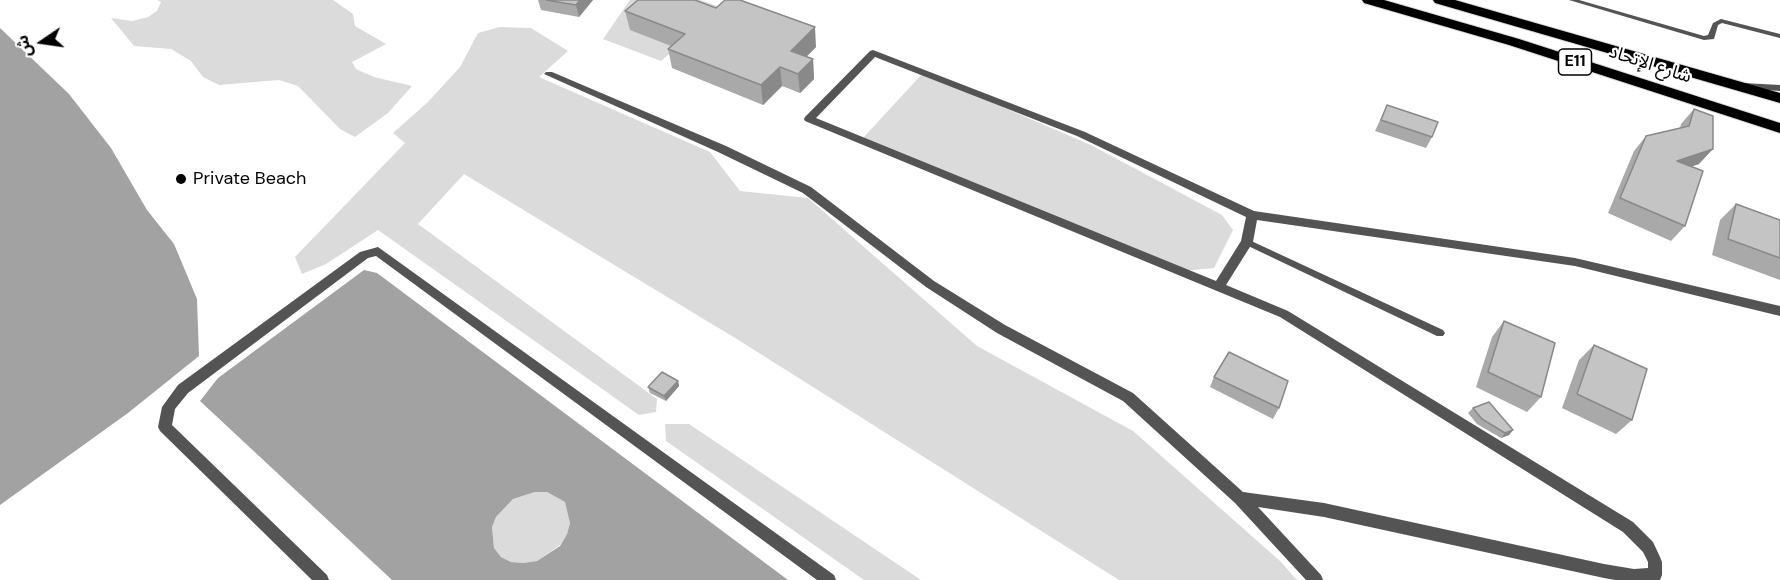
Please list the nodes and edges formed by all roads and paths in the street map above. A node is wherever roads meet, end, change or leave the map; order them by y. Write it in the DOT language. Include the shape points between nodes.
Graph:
graph roads {
  1 [pos="1369,0"];
  2 [pos="1440,0"];
  3 [pos="1572,0"];
  4 [pos="1585,2"];
  5 [pos="1780,36"];
  6 [pos="549,74"];
  7 [pos="1743,86"];
  8 [pos="1780,88"];
  9 [pos="1780,98"];
  10 [pos="1780,128"];
  11 [pos="1252,215"];
  12 [pos="1247,242"];
  13 [pos="1219,287"];
  14 [pos="1780,311"];
  15 [pos="1440,333"];
  16 [pos="1240,498"];
  17 [pos="322,580"];
  18 [pos="829,580"];
  19 [pos="1316,580"];
  1 -- 10 [label="highway, شارع الإتحاد / E11" via="1514,42"];
  2 -- 7 [label="highway, شارع الإتحاد / E11"];
  3 -- 4 [label="lane"];
  4 -- 5 [label="lane" via="1699,37 1711,37 1715,24 1721,21"];
  6 -- 16 [label="street" via="807,190 930,284 1001,329 1128,397"];
  7 -- 8 [label="street"];
  7 -- 9 [label="highway, شارع الإتحاد / E11"];
  11 -- 12 [label="street"];
  11 -- 13 [label="street" via="1081,134 873,53 808,119"];
  11 -- 14 [label="street" via="1575,262"];
  12 -- 13 [label="street"];
  12 -- 15 [label="lane"];
  13 -- 16 [label="street" via="1284,314 1628,527 1648,547 1655,562 1655,575 1604,571 1324,510"];
  16 -- 19 [label="street"];
  17 -- 18 [label="street" via="165,428 169,406 183,389 364,255 378,251"];
}
